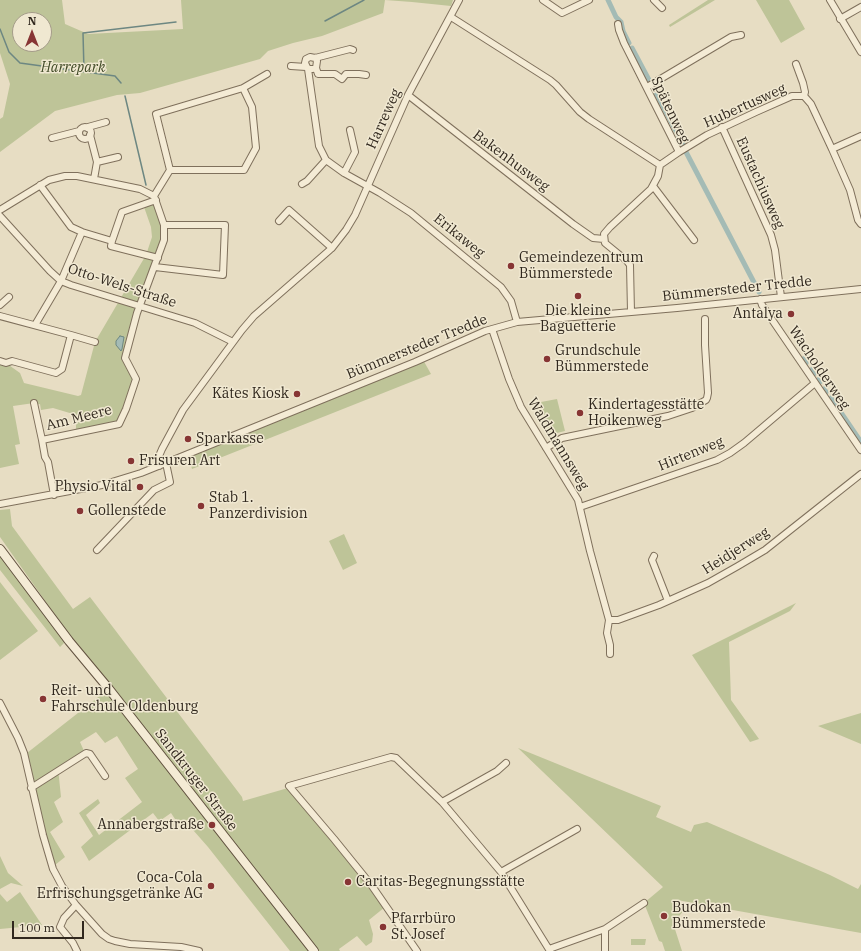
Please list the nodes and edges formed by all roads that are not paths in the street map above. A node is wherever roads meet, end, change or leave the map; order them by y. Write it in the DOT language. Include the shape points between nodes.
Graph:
graph roads {
  1 [pos="459,0"];
  2 [pos="543,0"];
  3 [pos="589,0"];
  4 [pos="654,0"];
  5 [pos="830,0"];
  6 [pos="861,7"];
  7 [pos="662,8"];
  8 [pos="451,17"];
  9 [pos="840,19"];
  10 [pos="618,24"];
  11 [pos="742,35"];
  12 [pos="354,50"];
  13 [pos="861,52"];
  14 [pos="315,58"];
  15 [pos="796,64"];
  16 [pos="291,66"];
  17 [pos="307,68"];
  18 [pos="316,68"];
  19 [pos="267,74"];
  20 [pos="366,75"];
  21 [pos="647,87"];
  22 [pos="243,88"];
  23 [pos="408,95"];
  24 [pos="804,96"];
  25 [pos="106,122"];
  26 [pos="722,127"];
  27 [pos="87,128"];
  28 [pos="350,130"];
  29 [pos="79,131"];
  30 [pos="90,135"];
  31 [pos="861,136"];
  32 [pos="52,138"];
  33 [pos="832,149"];
  34 [pos="679,152"];
  35 [pos="118,157"];
  36 [pos="326,160"];
  37 [pos="97,162"];
  38 [pos="660,165"];
  39 [pos="170,170"];
  40 [pos="344,173"];
  41 [pos="94,179"];
  42 [pos="302,184"];
  43 [pos="40,185"];
  44 [pos="367,186"];
  45 [pos="653,186"];
  46 [pos="155,198"];
  47 [pos="0,210"];
  48 [pos="1,219"];
  49 [pos="278,221"];
  50 [pos="861,224"];
  51 [pos="164,226"];
  52 [pos="82,232"];
  53 [pos="604,239"];
  54 [pos="694,240"];
  55 [pos="112,241"];
  56 [pos="332,248"];
  57 [pos="158,258"];
  58 [pos="155,267"];
  59 [pos="61,281"];
  60 [pos="861,289"];
  61 [pos="9,297"];
  62 [pos="781,297"];
  63 [pos="760,299"];
  64 [pos="0,305"];
  65 [pos="139,306"];
  66 [pos="631,312"];
  67 [pos="0,316"];
  68 [pos="705,319"];
  69 [pos="516,322"];
  70 [pos="35,325"];
  71 [pos="492,329"];
  72 [pos="71,336"];
  73 [pos="95,342"];
  74 [pos="233,342"];
  75 [pos="0,362"];
  76 [pos="815,382"];
  77 [pos="34,403"];
  78 [pos="42,440"];
  79 [pos="546,448"];
  80 [pos="861,450"];
  81 [pos="166,463"];
  82 [pos="159,466"];
  83 [pos="861,474"];
  84 [pos="54,495"];
  85 [pos="0,504"];
  86 [pos="580,507"];
  87 [pos="0,549"];
  88 [pos="97,550"];
  89 [pos="654,556"];
  90 [pos="668,601"];
  91 [pos="610,620"];
  92 [pos="610,654"];
  93 [pos="0,703"];
  94 [pos="90,746"];
  95 [pos="88,753"];
  96 [pos="506,763"];
  97 [pos="105,776"];
  98 [pos="31,788"];
  99 [pos="442,802"];
  100 [pos="577,829"];
  101 [pos="501,872"];
  102 [pos="644,903"];
  103 [pos="76,905"];
  104 [pos="605,929"];
  105 [pos="550,950"];
  106 [pos="77,951"];
  107 [pos="200,951"];
  108 [pos="314,951"];
  109 [pos="418,951"];
  110 [pos="606,951"];
  1 -- 8 [label="street, Harreweg"];
  2 -- 3 [label="street" via="562,13"];
  4 -- 7 [label="street"];
  5 -- 9 [label="street"];
  6 -- 9 [label="street"];
  8 -- 23 [label="street, Harreweg"];
  8 -- 38 [label="street" via="550,80 589,119"];
  9 -- 13 [label="street"];
  10 -- 21 [label="street, Spätenweg" via="624,43"];
  11 -- 21 [label="street" via="731,37"];
  12 -- 14 [label="street"];
  14 -- 17 [label="street" via="306,59"];
  14 -- 18 [label="street"];
  15 -- 24 [label="street" via="803,83"];
  16 -- 17 [label="street"];
  17 -- 18 [label="street"];
  17 -- 36 [label="street" via="319,146"];
  18 -- 20 [label="street" via="318,74 335,74 342,79 346,74"];
  19 -- 22 [label="street"];
  21 -- 34 [label="street, Spätenweg"];
  22 -- 39 [label="street" via="156,114"];
  22 -- 39 [label="street" via="252,107 256,148 244,170"];
  23 -- 44 [label="street, Harreweg"];
  23 -- 53 [label="street, Bakenhusweg" via="573,224 594,238"];
  24 -- 26 [label="street, Hubertusweg" via="792,96"];
  24 -- 33 [label="street, Hubertusweg"];
  25 -- 27 [label="street"];
  26 -- 34 [label="street, Hubertusweg"];
  26 -- 62 [label="street, Eustachiusweg" via="771,235"];
  27 -- 29 [label="street"];
  27 -- 30 [label="street"];
  28 -- 40 [label="street" via="354,152"];
  29 -- 30 [label="street" via="82,139"];
  29 -- 32 [label="street"];
  30 -- 37 [label="street"];
  31 -- 33 [label="street"];
  33 -- 50 [label="street, Hubertusweg" via="850,190"];
  34 -- 38 [label="street, Spätenweg"];
  35 -- 37 [label="street"];
  36 -- 40 [label="street, Erikaweg"];
  36 -- 42 [label="street"];
  37 -- 41 [label="street"];
  38 -- 45 [label="street"];
  39 -- 46 [label="street"];
  40 -- 44 [label="street, Erikaweg"];
  41 -- 43 [label="street" via="64,176"];
  41 -- 46 [label="street" via="140,189"];
  43 -- 47 [label="street"];
  43 -- 52 [label="street" via="71,227"];
  44 -- 56 [label="street, Harreweg" via="355,215"];
  44 -- 69 [label="street, Erikaweg" via="411,213 501,287 511,301"];
  45 -- 53 [label="street" via="610,227 604,234"];
  45 -- 54 [label="street"];
  46 -- 51 [label="street"];
  46 -- 55 [label="street" via="122,212"];
  48 -- 59 [label="street, Otto-Wels-Straße"];
  49 -- 56 [label="street" via="289,210"];
  51 -- 57 [label="street" via="164,240"];
  51 -- 58 [label="street" via="225,225 223,275"];
  52 -- 55 [label="street"];
  52 -- 59 [label="street"];
  53 -- 66 [label="street" via="609,247 627,261 632,270"];
  55 -- 57 [label="street" via="111,246"];
  56 -- 74 [label="street, Harreweg" via="254,316"];
  57 -- 58 [label="street"];
  58 -- 65 [label="street"];
  59 -- 65 [label="street, Otto-Wels-Straße"];
  59 -- 70 [label="street"];
  60 -- 62 [label="street, Bümmersteder Tredde"];
  61 -- 64 [label="street"];
  62 -- 63 [label="street, Bümmersteder Tredde"];
  63 -- 66 [label="street, Bümmersteder Tredde"];
  63 -- 76 [label="street, Wacholderweg"];
  65 -- 74 [label="street, Otto-Wels-Straße" via="195,323"];
  65 -- 78 [label="street, Am Meere" via="125,358 136,379 120,424"];
  66 -- 69 [label="street, Bümmersteder Tredde"];
  67 -- 70 [label="street"];
  68 -- 79 [label="street" via="708,393 706,400 672,415 562,438"];
  69 -- 71 [label="street, Bümmersteder Tredde"];
  70 -- 72 [label="street"];
  71 -- 79 [label="street, Waldmannsweg" via="516,396"];
  71 -- 81 [label="street, Bümmersteder Tredde"];
  72 -- 73 [label="street"];
  72 -- 75 [label="street" via="62,370 56,373 12,361"];
  74 -- 82 [label="street, Harreweg" via="183,410 159,456"];
  76 -- 80 [label="street, Wacholderweg"];
  76 -- 86 [label="street, Hirtenweg" via="744,443 717,460"];
  77 -- 78 [label="street, Am Meere"];
  78 -- 84 [label="street, Am Meere"];
  79 -- 86 [label="street, Waldmannsweg" via="574,492"];
  81 -- 82 [label="street, Bümmersteder Tredde"];
  81 -- 88 [label="street" via="170,482 154,490"];
  82 -- 84 [label="street, Bümmersteder Tredde" via="102,485"];
  83 -- 90 [label="street, Heidjerweg" via="765,550 708,583"];
  84 -- 85 [label="street, Bümmersteder Tredde"];
  86 -- 91 [label="street, Waldmannsweg"];
  87 -- 108 [label="street, Sandkruger Straße" via="69,641"];
  89 -- 90 [label="street" via="652,560"];
  90 -- 91 [label="street, Heidjerweg" via="618,620"];
  91 -- 92 [label="street" via="607,633"];
  93 -- 98 [label="street" via="24,753"];
  94 -- 95 [label="street"];
  95 -- 97 [label="street"];
  95 -- 98 [label="street"];
  96 -- 99 [label="street"];
  98 -- 103 [label="street" via="53,869"];
  99 -- 101 [label="street"];
  99 -- 109 [label="street" via="396,758 391,757 289,786 372,886"];
  100 -- 101 [label="street"];
  101 -- 105 [label="street"];
  102 -- 104 [label="street"];
  103 -- 106 [label="street" via="64,918 60,927"];
  103 -- 107 [label="street" via="102,934 115,942"];
  104 -- 105 [label="street"];
  104 -- 110 [label="street"];
}
